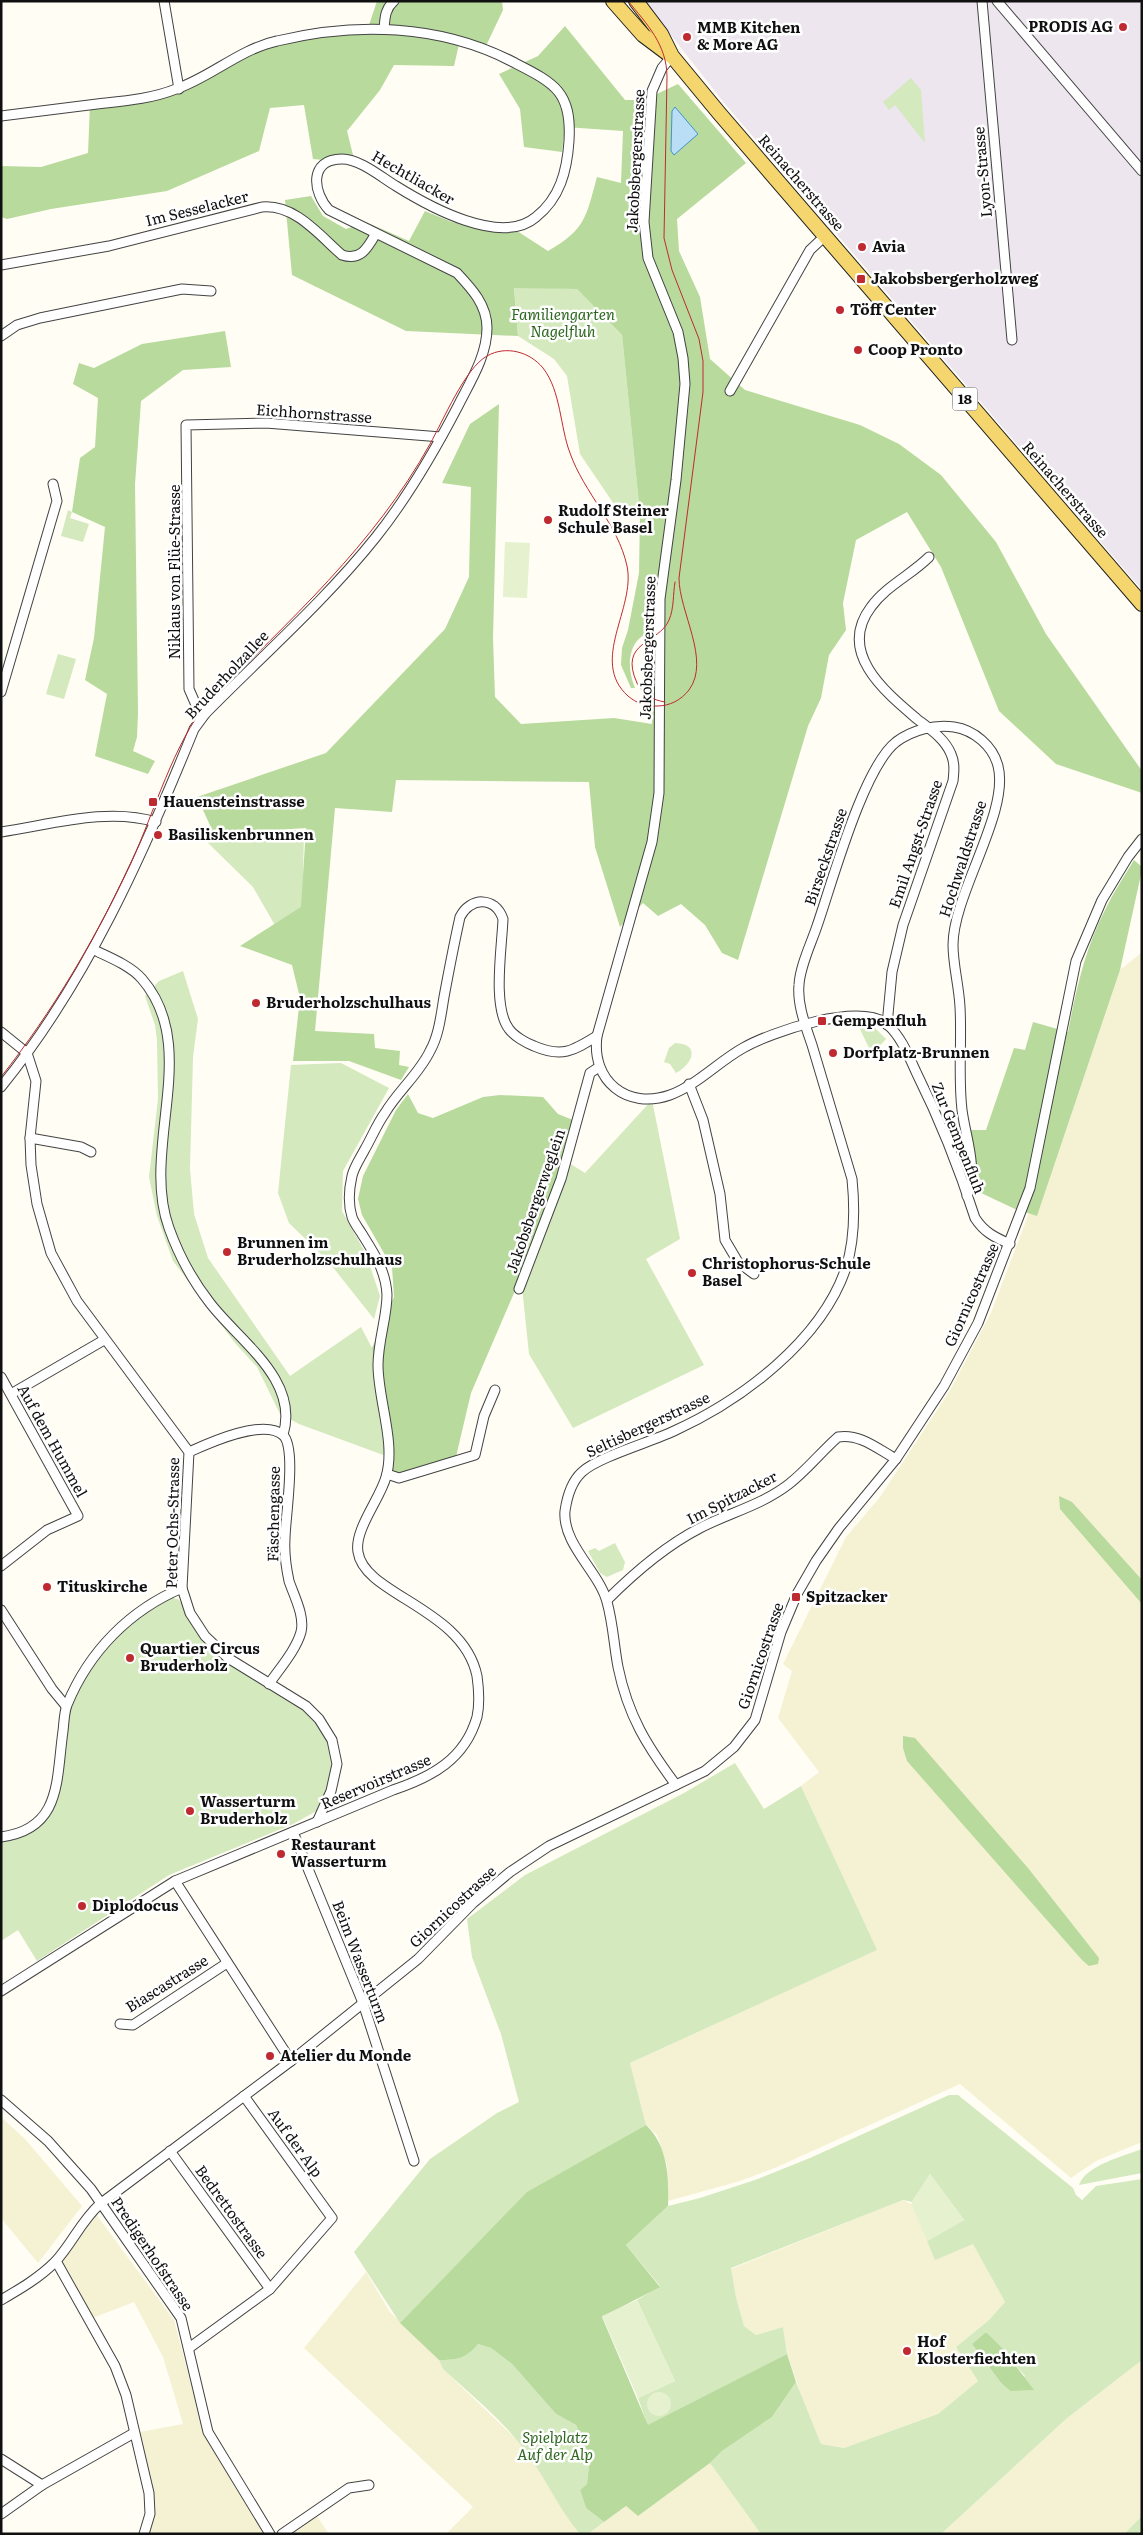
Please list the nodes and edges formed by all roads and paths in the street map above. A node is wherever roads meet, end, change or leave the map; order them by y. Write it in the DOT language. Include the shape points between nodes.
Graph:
graph roads {
  1 [pos="164,1"];
  2 [pos="394,1"];
  3 [pos="613,1"];
  4 [pos="636,1"];
  5 [pos="982,1"];
  6 [pos="997,1"];
  7 [pos="384,29"];
  8 [pos="672,56"];
  9 [pos="179,89"];
  10 [pos="1,116"];
  11 [pos="1142,171"];
  12 [pos="375,235"];
  13 [pos="826,235"];
  14 [pos="1,265"];
  15 [pos="211,290"];
  16 [pos="1,336"];
  17 [pos="1012,340"];
  18 [pos="481,357"];
  19 [pos="730,391"];
  20 [pos="186,425"];
  21 [pos="441,437"];
  22 [pos="53,484"];
  23 [pos="929,557"];
  24 [pos="1142,604"];
  25 [pos="1,692"];
  26 [pos="205,714"];
  27 [pos="929,728"];
  28 [pos="156,822"];
  29 [pos="1,832"];
  30 [pos="1142,839"];
  31 [pos="94,950"];
  32 [pos="806,1025"];
  33 [pos="887,1025"];
  34 [pos="1,1032"];
  35 [pos="597,1036"];
  36 [pos="27,1053"];
  37 [pos="599,1067"];
  38 [pos="689,1084"];
  39 [pos="1,1088"];
  40 [pos="30,1138"];
  41 [pos="91,1152"];
  42 [pos="967,1196"];
  43 [pos="1010,1244"];
  44 [pos="754,1274"];
  45 [pos="519,1289"];
  46 [pos="104,1340"];
  47 [pos="1,1377"];
  48 [pos="495,1390"];
  49 [pos="11,1394"];
  50 [pos="283,1435"];
  51 [pos="189,1452"];
  52 [pos="896,1459"];
  53 [pos="387,1474"];
  54 [pos="1,1566"];
  55 [pos="182,1588"];
  56 [pos="607,1600"];
  57 [pos="1,1610"];
  58 [pos="269,1684"];
  59 [pos="66,1706"];
  60 [pos="676,1785"];
  61 [pos="317,1822"];
  62 [pos="293,1832"];
  63 [pos="1,1837"];
  64 [pos="176,1881"];
  65 [pos="227,1963"];
  66 [pos="1,1992"];
  67 [pos="363,2003"];
  68 [pos="120,2024"];
  69 [pos="291,2061"];
  70 [pos="244,2096"];
  71 [pos="1,2100"];
  72 [pos="170,2151"];
  73 [pos="414,2161"];
  74 [pos="100,2204"];
  75 [pos="56,2261"];
  76 [pos="270,2289"];
  77 [pos="1,2300"];
  78 [pos="189,2348"];
  79 [pos="134,2433"];
  80 [pos="1,2459"];
  81 [pos="42,2485"];
  82 [pos="369,2485"];
  83 [pos="1,2514"];
  84 [pos="144,2534"];
  85 [pos="270,2534"];
  86 [pos="282,2534"];
  1 -- 9 [label="street"];
  2 -- 7 [label="street" via="388,6"];
  3 -- 8 [label="main road, Reinacherstrasse / 18" via="643,36"];
  4 -- 8 [label="main road, Reinacherstrasse / 18" via="661,34"];
  5 -- 17 [label="street, Lyon-Strasse"];
  6 -- 11 [label="street"];
  7 -- 9 [label="street" via="307,34 271,42"];
  7 -- 12 [label="street, Hechtliacker" via="468,41 554,86 566,102 570,121 569,148 562,184 551,205 533,220 514,227 492,226 452,216 360,164 342,159 326,163 317,174 315,186 320,200 329,210"];
  8 -- 13 [label="main road, Reinacherstrasse / 18"];
  8 -- 35 [label="street, Jakobsbergerstrasse" via="662,68 652,91 644,222 648,258 678,332 685,384 660,599 659,793 652,842"];
  9 -- 10 [label="street" via="150,98"];
  12 -- 14 [label="street, Im Sesselacker" via="364,253 348,257 292,213 274,206 108,246"];
  12 -- 18 [label="street, Hechtliacker" via="457,273 472,289 483,307 487,328"];
  13 -- 19 [label="street" via="810,250"];
  13 -- 24 [label="main road, Reinacherstrasse / 18"];
  15 -- 16 [label="street" via="182,289 40,318 17,325"];
  18 -- 21 [label="street, Bruderholzallee"];
  20 -- 21 [label="street, Eichhornstrasse" via="266,423"];
  20 -- 26 [label="street, Niklaus von Flüe-Strasse" via="190,689 196,705"];
  21 -- 26 [label="street, Bruderholzallee" via="402,502 370,544"];
  22 -- 25 [label="street" via="57,501"];
  23 -- 27 [label="street, Emil Angst-Strasse" via="870,607 858,640 863,662 880,684"];
  26 -- 28 [label="street, Bruderholzallee" via="194,729"];
  27 -- 32 [label="street, Birseckstrasse" via="895,742 880,759 860,800 799,981 799,998"];
  27 -- 33 [label="street, Emil Angst-Strasse" via="951,754 953,781 903,925 892,972"];
  27 -- 42 [label="street, Hochwaldstrasse" via="965,729 986,746 993,753 998,767 1000,788 956,922 953,946 960,1006 962,1109 973,1160 972,1183"];
  28 -- 29 [label="street" via="139,817 91,818"];
  28 -- 31 [label="street, Bruderholzallee"];
  30 -- 43 [label="street, Giornicostrasse" via="1102,900 1076,961 1030,1188"];
  31 -- 36 [label="street, Bruderholzallee"];
  31 -- 50 [label="street, Fäschengasse" via="141,978 157,1000 169,1044 170,1066 160,1164 167,1223 179,1256 193,1279 212,1305 261,1358 274,1378 288,1420"];
  32 -- 33 [label="street" via="866,1016"];
  32 -- 38 [label="street" via="745,1047"];
  32 -- 56 [label="street, Seltisbergerstrasse" via="852,1179 854,1215 846,1268 828,1304 805,1335 751,1386 693,1422 601,1460 581,1472 569,1490 565,1513 570,1535"];
  33 -- 42 [label="street, Zur Gempenfluh" via="903,1045 938,1116"];
  34 -- 36 [label="street"];
  35 -- 37 [label="street, Jakobsbergerstrasse" via="595,1051"];
  35 -- 53 [label="street, Reservoirstrasse" via="575,1050 551,1053 526,1043 509,1029 500,1004 503,919 490,903 471,903 464,909 432,1048 385,1112 352,1173 349,1195 352,1218 379,1260 385,1277 387,1296 379,1340 378,1369 390,1460"];
  36 -- 39 [label="street, Bruderholzallee"];
  36 -- 40 [label="street, Peter Ochs-Strasse" via="36,1081"];
  37 -- 38 [label="street" via="621,1093 636,1099 652,1100"];
  37 -- 45 [label="street, Jakobsbergerweglein" via="590,1073 561,1179"];
  38 -- 44 [label="street" via="703,1120 718,1185 725,1240 738,1262"];
  40 -- 41 [label="street" via="81,1147"];
  40 -- 46 [label="street, Peter Ochs-Strasse" via="37,1204 51,1253 77,1301"];
  42 -- 43 [label="street, Zur Gempenfluh" via="982,1229"];
  43 -- 52 [label="street, Giornicostrasse" via="978,1323 944,1386"];
  46 -- 49 [label="street"];
  46 -- 51 [label="street, Peter Ochs-Strasse"];
  47 -- 49 [label="street, Auf dem Hummel"];
  48 -- 53 [label="street" via="484,1416 475,1455 399,1478"];
  49 -- 54 [label="street, Auf dem Hummel" via="78,1516 46,1530"];
  50 -- 51 [label="street" via="271,1431 244,1431 223,1436"];
  50 -- 58 [label="street, Fäschengasse" via="289,1445 285,1559 301,1631"];
  51 -- 55 [label="street, Peter Ochs-Strasse"];
  52 -- 56 [label="street, Im Spitzacker" via="858,1438 849,1435 838,1437 789,1484 763,1500 700,1528 662,1551"];
  52 -- 60 [label="street, Giornicostrasse" via="816,1560 781,1632 755,1720 727,1753 705,1771"];
  53 -- 61 [label="street, Reservoirstrasse" via="362,1530 357,1548 360,1563 372,1576 452,1631 475,1666 479,1708 469,1739 444,1767 423,1780"];
  55 -- 58 [label="street, Peter Ochs-Strasse" via="190,1613 205,1636 228,1658"];
  55 -- 59 [label="street" via="162,1596 135,1614 108,1638"];
  56 -- 60 [label="street, Seltisbergerstrasse" via="630,1712 648,1748"];
  57 -- 59 [label="street"];
  58 -- 61 [label="street, Peter Ochs-Strasse" via="306,1706 332,1740 337,1764 331,1791"];
  59 -- 63 [label="street" via="52,1803 42,1820 20,1835"];
  60 -- 67 [label="street, Giornicostrasse" via="549,1846 510,1872 473,1903 418,1959"];
  61 -- 62 [label="street, Reservoirstrasse"];
  62 -- 64 [label="street, Reservoirstrasse"];
  62 -- 67 [label="street, Beim Wasserturm"];
  64 -- 65 [label="street, Biascastrasse"];
  64 -- 66 [label="street, Reservoirstrasse"];
  65 -- 68 [label="street, Biascastrasse" via="133,2025"];
  65 -- 69 [label="street, Biascastrasse"];
  67 -- 69 [label="street, Giornicostrasse"];
  67 -- 73 [label="street, Beim Wasserturm"];
  69 -- 70 [label="street, Giornicostrasse"];
  70 -- 72 [label="street, Giornicostrasse"];
  70 -- 76 [label="street, Auf der Alp" via="332,2218"];
  71 -- 74 [label="street, Predigerhofstrasse" via="48,2141 91,2189"];
  72 -- 74 [label="street, Giornicostrasse"];
  72 -- 76 [label="street, Bedrettostrasse"];
  74 -- 75 [label="street, Giornicostrasse"];
  74 -- 78 [label="street, Predigerhofstrasse" via="181,2318"];
  75 -- 77 [label="street, Giornicostrasse" via="38,2277"];
  75 -- 79 [label="street" via="115,2366 126,2395"];
  76 -- 78 [label="street"];
  78 -- 85 [label="street, Predigerhofstrasse" via="208,2432"];
  79 -- 81 [label="street"];
  79 -- 84 [label="street" via="149,2493 150,2514"];
  80 -- 81 [label="street"];
  81 -- 83 [label="street"];
  82 -- 86 [label="street" via="349,2488"];
}
